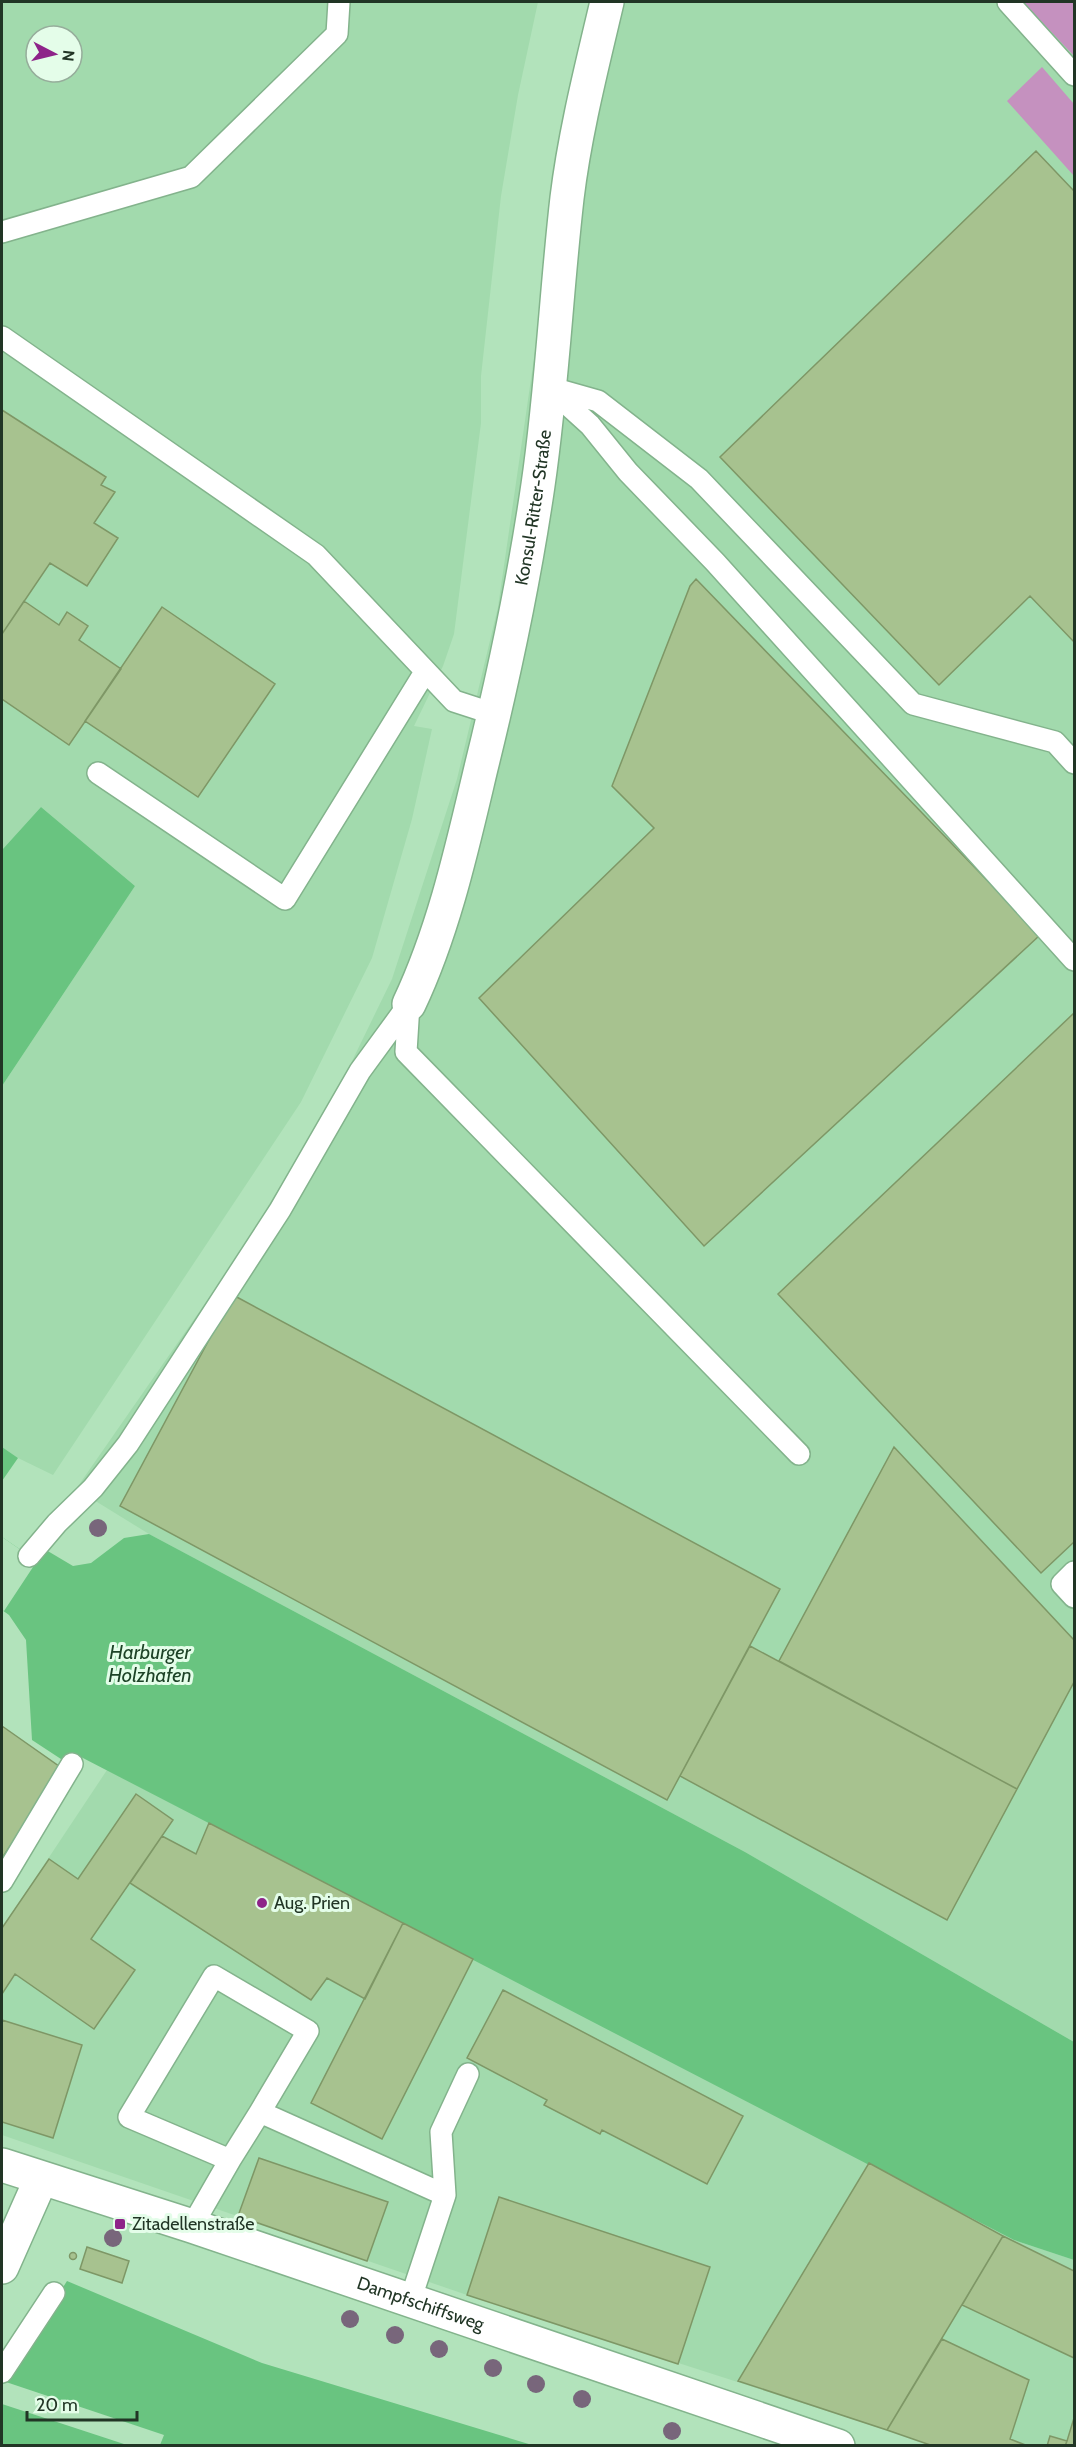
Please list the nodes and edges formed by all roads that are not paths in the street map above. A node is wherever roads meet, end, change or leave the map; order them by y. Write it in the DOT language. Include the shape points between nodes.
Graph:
graph roads {
  1 [pos="339,2"];
  2 [pos="607,2"];
  3 [pos="1008,2"];
  4 [pos="1074,75"];
  5 [pos="2,232"];
  6 [pos="2,337"];
  7 [pos="548,387"];
  8 [pos="425,672"];
  9 [pos="494,714"];
  10 [pos="1074,763"];
  11 [pos="98,773"];
  12 [pos="1074,960"];
  13 [pos="409,1004"];
  14 [pos="799,1454"];
  15 [pos="29,1556"];
  16 [pos="1074,1572"];
  17 [pos="1074,1597"];
  18 [pos="72,1764"];
  19 [pos="2,1881"];
  20 [pos="468,2074"];
  21 [pos="260,2112"];
  22 [pos="230,2160"];
  23 [pos="2,2165"];
  24 [pos="41,2179"];
  25 [pos="444,2195"];
  26 [pos="192,2226"];
  27 [pos="2,2267"];
  28 [pos="54,2293"];
  29 [pos="410,2301"];
  30 [pos="2,2373"];
  31 [pos="838,2445"];
  1 -- 5 [label="lane" via="337,34 191,177"];
  2 -- 7 [label="street, Konsul-Ritter-Straße" via="568,195"];
  3 -- 4 [label="lane"];
  6 -- 8 [label="lane" via="316,555"];
  7 -- 9 [label="street, Konsul-Ritter-Straße" via="538,484 521,588"];
  7 -- 10 [label="lane" via="598,400 699,479 913,704 1055,742"];
  7 -- 12 [label="lane" via="590,426"];
  8 -- 9 [label="lane" via="453,701"];
  8 -- 11 [label="lane" via="285,899"];
  9 -- 13 [label="street, Konsul-Ritter-Straße" via="446,906 427,966"];
  13 -- 14 [label="lane" via="406,1052"];
  13 -- 15 [label="lane" via="360,1071 280,1210 128,1444"];
  16 -- 17 [label="lane" via="1062,1584"];
  18 -- 19 [label="lane"];
  20 -- 25 [label="lane" via="441,2132"];
  21 -- 22 [label="lane"];
  21 -- 22 [label="lane" via="308,2031 214,1976 129,2118"];
  21 -- 25 [label="lane"];
  22 -- 26 [label="lane"];
  23 -- 24 [label="street, Dampfschiffsweg"];
  24 -- 26 [label="street, Dampfschiffsweg"];
  24 -- 27 [label="street"];
  25 -- 29 [label="lane"];
  26 -- 29 [label="street, Dampfschiffsweg"];
  28 -- 30 [label="lane"];
  29 -- 31 [label="street, Dampfschiffsweg"];
}
